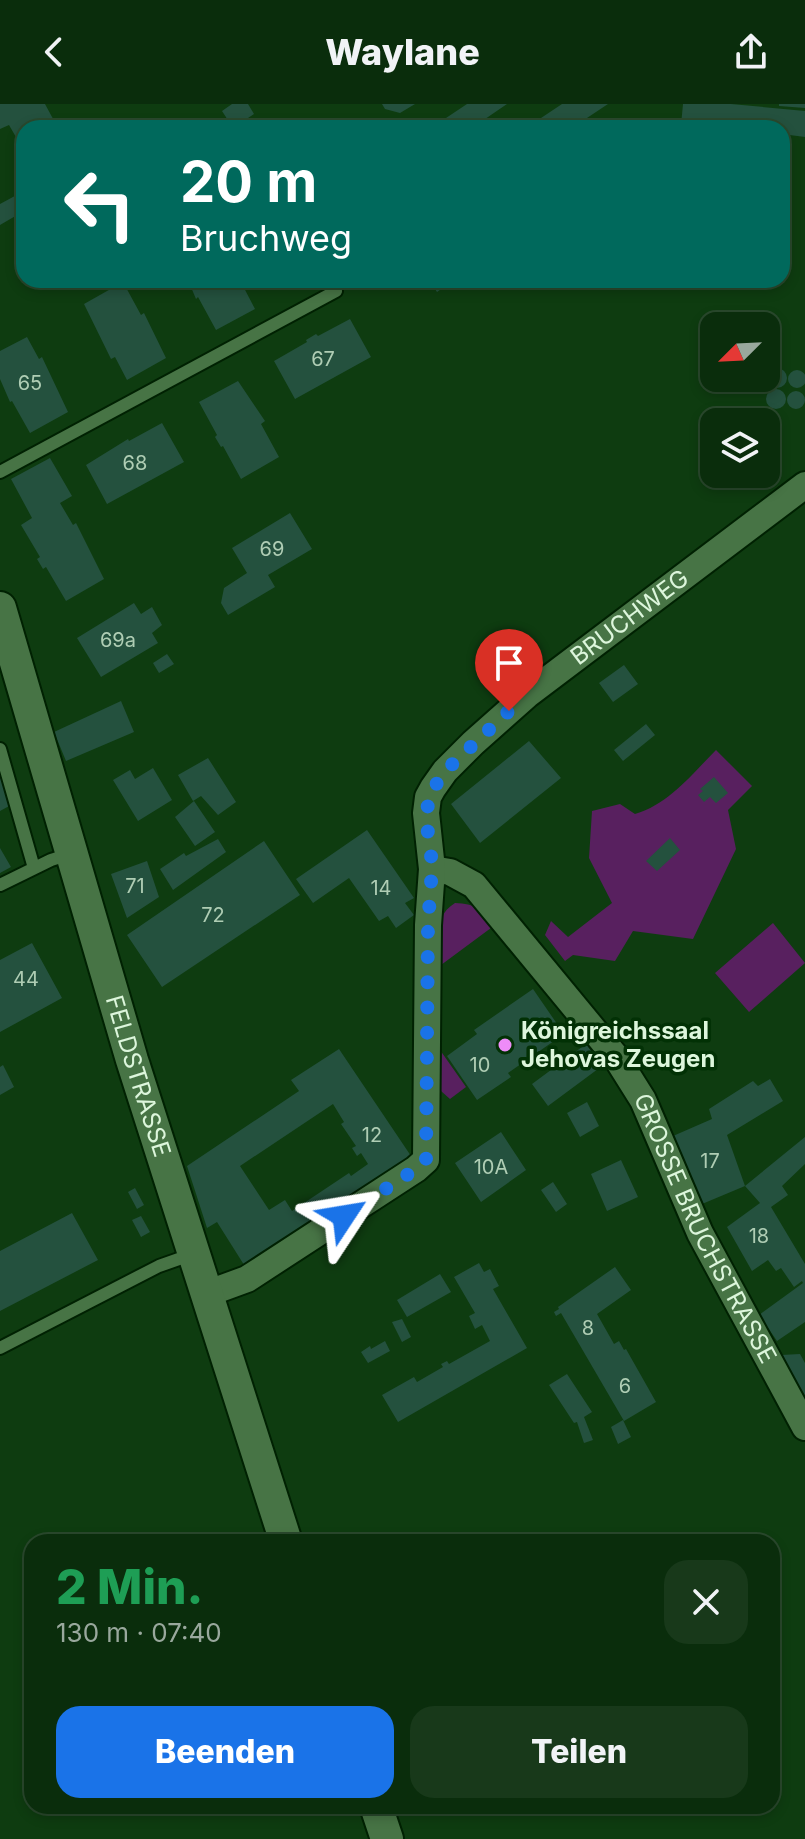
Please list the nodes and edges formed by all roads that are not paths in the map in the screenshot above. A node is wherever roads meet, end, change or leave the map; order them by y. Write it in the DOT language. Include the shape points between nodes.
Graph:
graph roads {
  1 [pos="336,291"];
  2 [pos="0,472"];
  3 [pos="805,485"];
  4 [pos="0,608"];
  5 [pos="0,749"];
  6 [pos="70,854"];
  7 [pos="34,868"];
  8 [pos="432,869"];
  9 [pos="0,885"];
  10 [pos="193,1254"];
  11 [pos="206,1294"];
  12 [pos="0,1348"];
  13 [pos="805,1427"];
  14 [pos="283,1534"];
  15 [pos="379,1814"];
  16 [pos="387,1839"];
  1 -- 2 [label="lane"];
  3 -- 8 [label="street, BRUCHWEG" via="527,695 445,771 428,797"];
  4 -- 6 [label="street, FELDSTRASSE"];
  5 -- 7 [label="lane"];
  6 -- 7 [label="lane"];
  6 -- 10 [label="street, FELDSTRASSE"];
  7 -- 9 [label="lane"];
  8 -- 11 [label="street, BRUCHWEG" via="426,1160 247,1279"];
  8 -- 13 [label="street, GROSSE BRUCHSTRASSE" via="474,885 616,1057 643,1100 700,1233"];
  10 -- 11 [label="street, FELDSTRASSE"];
  10 -- 12 [label="lane" via="159,1266"];
  11 -- 14 [label="street, FELDSTRASSE"];
  15 -- 16 [label="street"];
}
